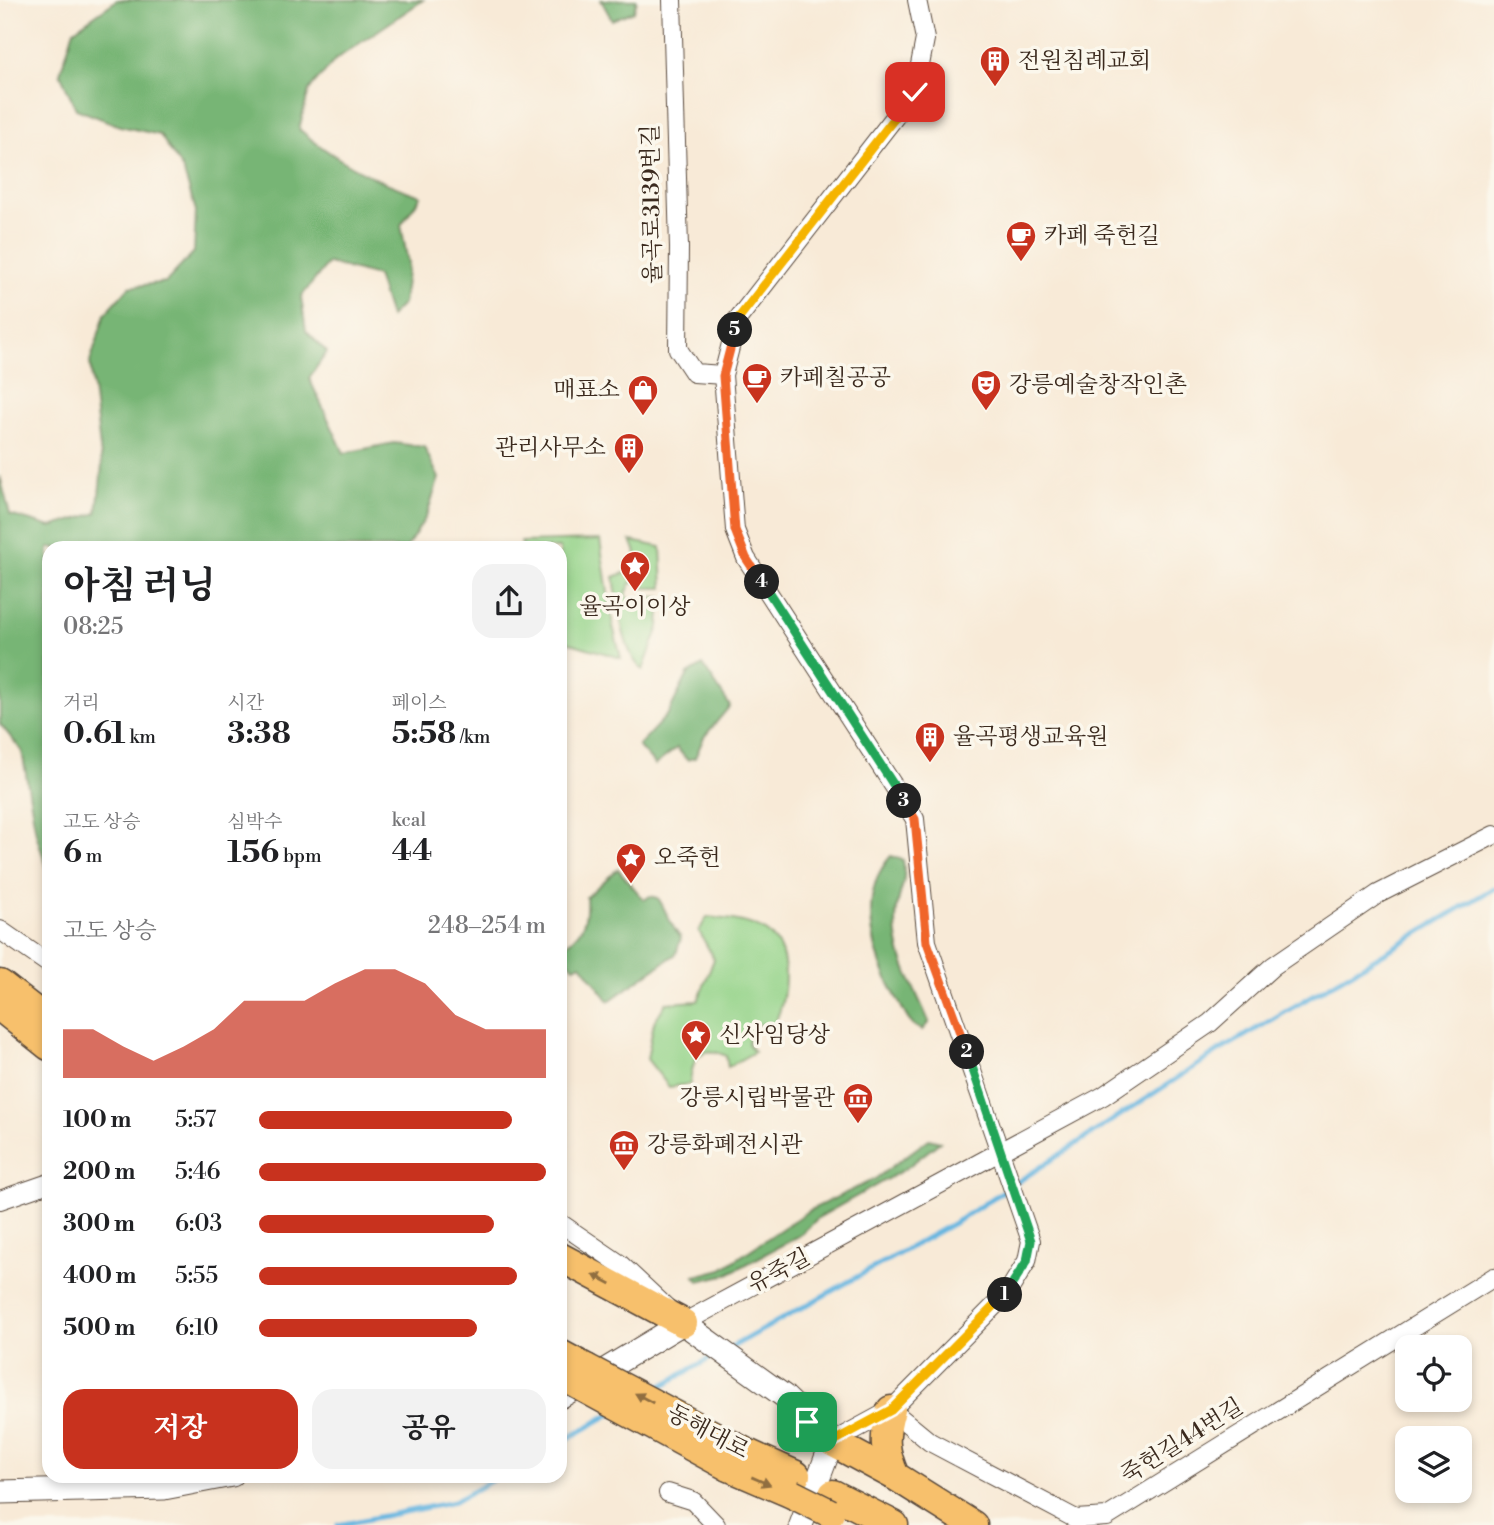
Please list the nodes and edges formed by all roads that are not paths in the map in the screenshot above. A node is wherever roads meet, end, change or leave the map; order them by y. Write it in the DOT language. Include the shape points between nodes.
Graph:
graph roads {
  1 [pos="671,0"];
  2 [pos="917,0"];
  3 [pos="723,376"];
  4 [pos="1494,835"];
  5 [pos="0,930"];
  6 [pos="42,959"];
  7 [pos="0,984"];
  8 [pos="0,1007"];
  9 [pos="42,1017"];
  10 [pos="42,1040"];
  11 [pos="1004,1158"];
  12 [pos="42,1185"];
  13 [pos="0,1200"];
  14 [pos="567,1228"];
  15 [pos="567,1261"];
  16 [pos="1494,1278"];
  17 [pos="683,1323"];
  18 [pos="567,1375"];
  19 [pos="891,1410"];
  20 [pos="832,1442"];
  21 [pos="895,1476"];
  22 [pos="190,1483"];
  23 [pos="0,1492"];
  24 [pos="668,1493"];
  25 [pos="839,1511"];
  26 [pos="716,1525"];
  27 [pos="801,1525"];
  28 [pos="894,1525"];
  29 [pos="973,1525"];
  1 -- 3 [label="street, 율곡로3139번길" via="678,349 694,373"];
  2 -- 3 [label="street" via="925,39 915,92 737,320"];
  3 -- 11 [label="street" via="735,530 746,558 915,819 927,942"];
  4 -- 11 [label="street, 유죽길" via="1377,894 1273,966 1210,1023"];
  5 -- 6 [label="street"];
  7 -- 9 [label="main road"];
  8 -- 10 [label="main road"];
  11 -- 17 [label="street, 유죽길"];
  11 -- 19 [label="street" via="1031,1241 1027,1261 1008,1292"];
  12 -- 13 [label="street"];
  14 -- 17 [label="street" via="620,1264"];
  17 -- 15 [label="main road, one-way"];
  16 -- 19 [label="street, 죽헌길44번길" via="1107,1517 1076,1519 930,1442"];
  17 -- 18 [label="street, 유죽길"];
  17 -- 20 [label="street" via="784,1396"];
  18 -- 25 [label="main road, 동해대로, bridge"];
  19 -- 20 [label="street"];
  19 -- 21 [label="main road" via="884,1452"];
  20 -- 21 [label="main road"];
  20 -- 27 [label="street"];
  21 -- 29 [label="main road"];
  22 -- 23 [label="street" via="164,1488"];
  24 -- 26 [label="street" via="693,1501"];
  25 -- 28 [label="main road, 동해대로"];
}
